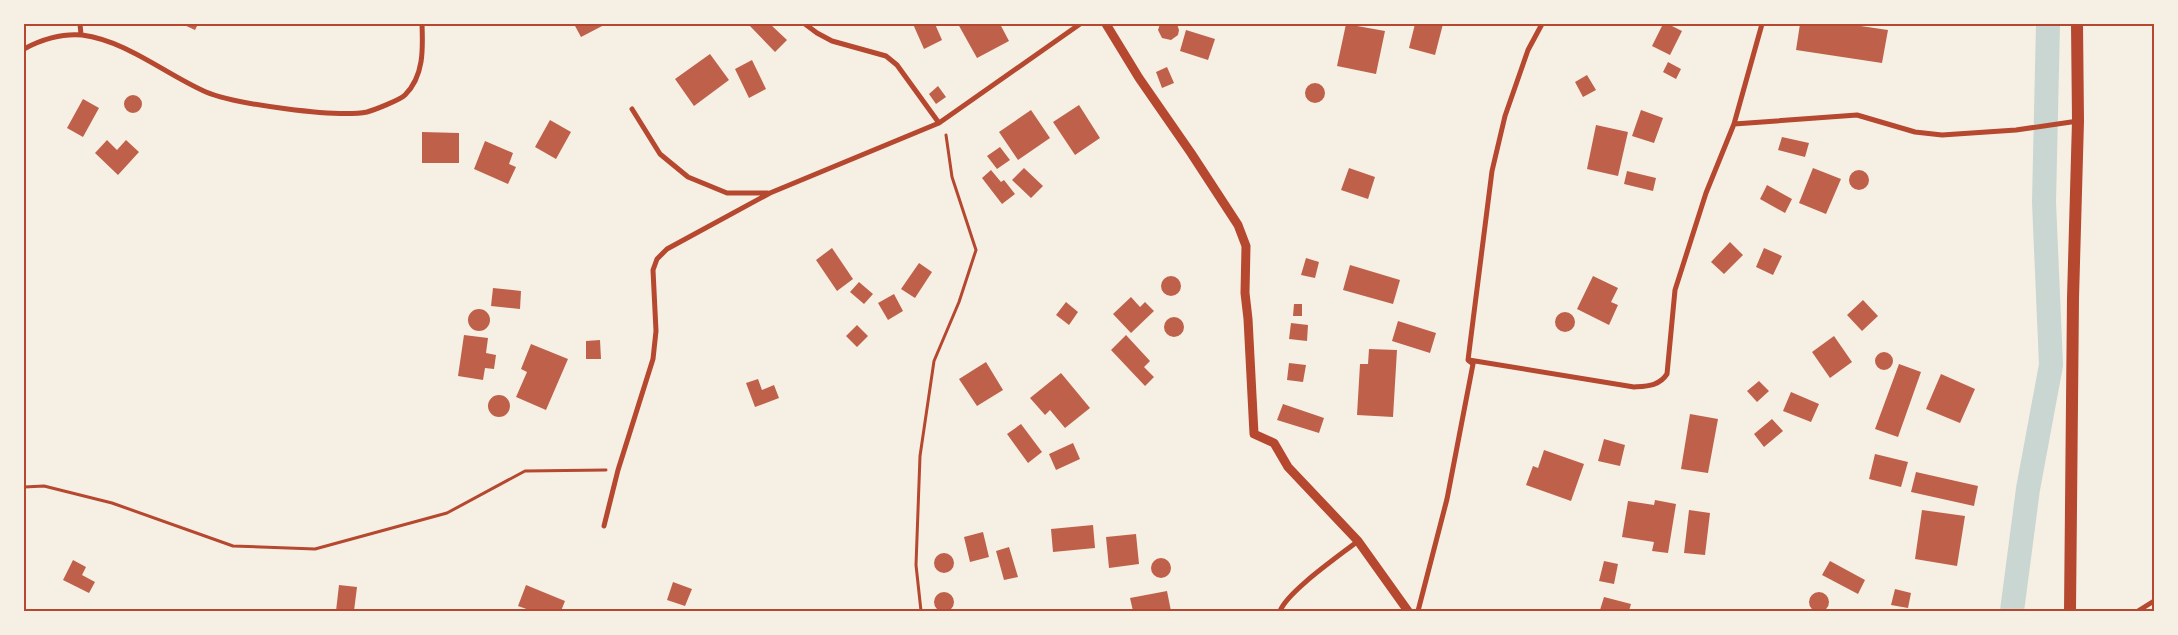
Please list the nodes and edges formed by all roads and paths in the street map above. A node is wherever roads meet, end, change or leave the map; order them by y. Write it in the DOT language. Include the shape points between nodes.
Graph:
graph roads {
  1 [pos="80,24"];
  2 [pos="422,24"];
  3 [pos="805,24"];
  4 [pos="1080,24"];
  5 [pos="1106,24"];
  6 [pos="1542,24"];
  7 [pos="1762,24"];
  8 [pos="2077,24"];
  9 [pos="81,35"];
  10 [pos="24,49"];
  11 [pos="632,110"];
  12 [pos="2078,121"];
  13 [pos="939,124"];
  14 [pos="1734,124"];
  15 [pos="770,193"];
  16 [pos="1468,360"];
  17 [pos="618,470"];
  18 [pos="24,487"];
  19 [pos="604,526"];
  20 [pos="1358,541"];
  21 [pos="2154,601"];
  22 [pos="921,611"];
  23 [pos="1280,611"];
  24 [pos="1408,611"];
  25 [pos="1418,611"];
  26 [pos="2070,611"];
  27 [pos="2138,611"];
  1 -- 9 [label="street"];
  2 -- 9 [label="street" via="422,60 417,80 404,96 367,112 334,113 224,98 205,92 117,45"];
  3 -- 13 [label="street" via="832,41 886,56 897,65"];
  4 -- 13 [label="street"];
  5 -- 20 [label="street" via="1138,78 1238,225 1246,246 1245,293 1254,434 1274,443 1288,467"];
  6 -- 16 [label="street" via="1528,50 1505,116 1492,172"];
  7 -- 14 [label="street"];
  8 -- 12 [label="main road"];
  9 -- 10 [label="street" via="42,40"];
  11 -- 15 [label="street" via="660,154 688,177 727,193"];
  12 -- 14 [label="street" via="2016,130 1942,135 1915,132 1858,115"];
  12 -- 26 [label="main road"];
  13 -- 15 [label="street"];
  13 -- 22 [label="path" via="945,130 952,177 976,250 959,302 934,361 920,456 916,565"];
  14 -- 16 [label="street" via="1706,193 1675,290 1667,374 1662,382 1634,387"];
  15 -- 17 [label="street" via="667,249 657,259 653,270 654,353"];
  16 -- 25 [label="street" via="1473,364 1448,499"];
  17 -- 18 [label="path" via="525,471 446,513 315,549 233,546 112,503 44,486"];
  17 -- 19 [label="street"];
  20 -- 23 [label="street" via="1315,574 1283,604"];
  20 -- 24 [label="street"];
  21 -- 27 [label="street"];
}
